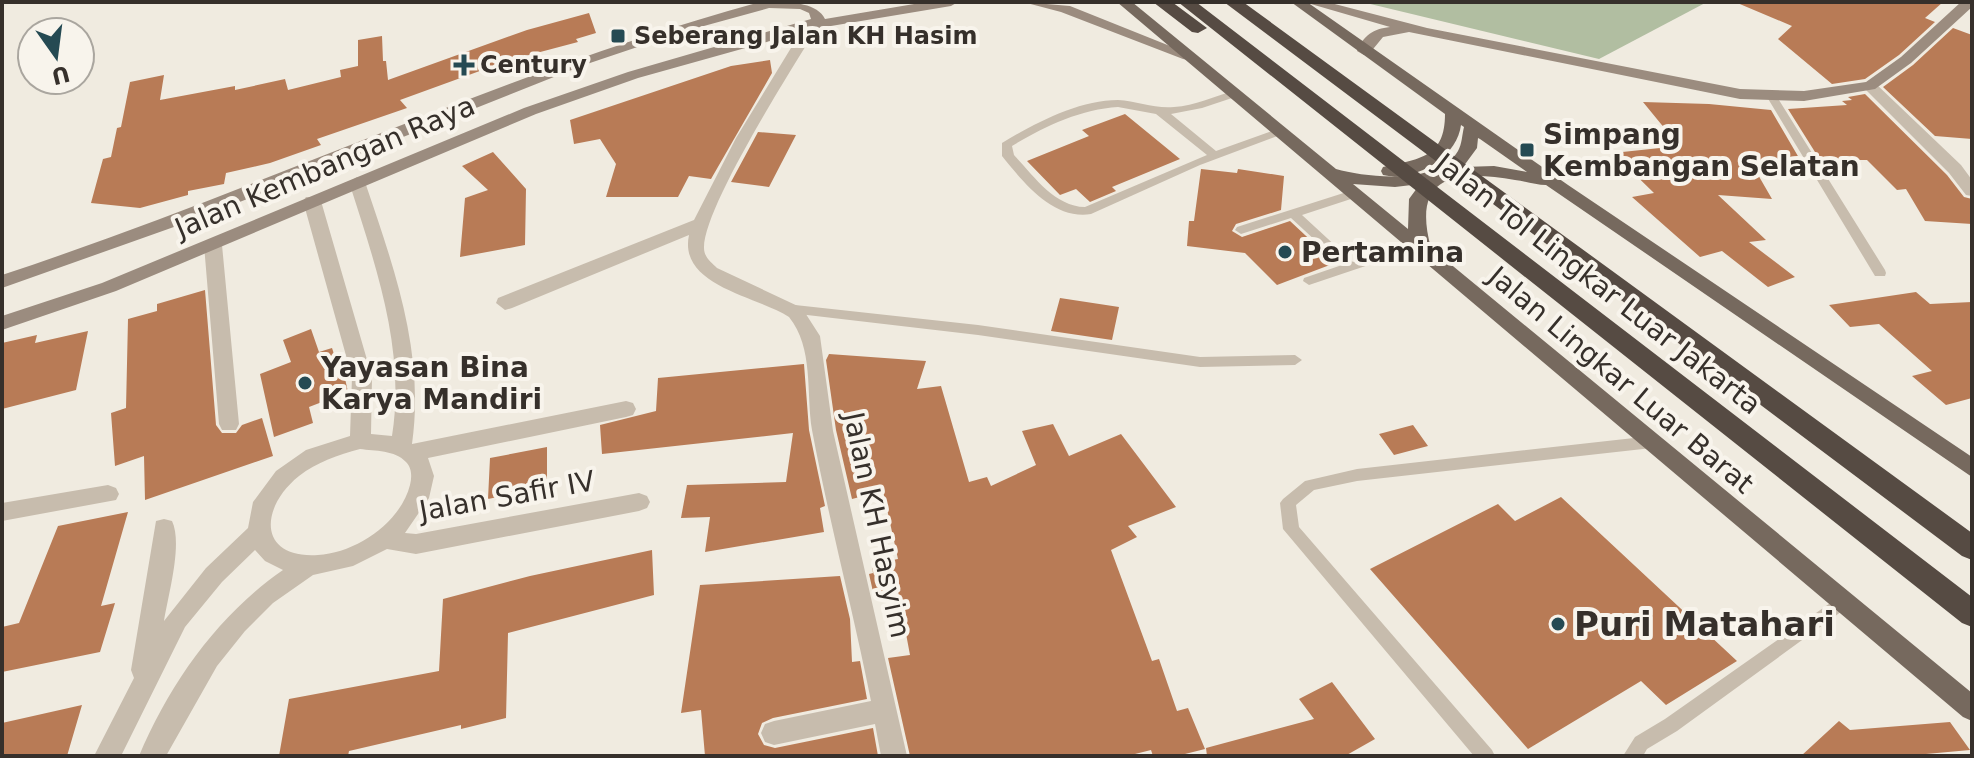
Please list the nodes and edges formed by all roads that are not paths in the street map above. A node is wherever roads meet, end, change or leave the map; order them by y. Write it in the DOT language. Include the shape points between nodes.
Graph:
graph roads {
  1 [pos="951,2"];
  2 [pos="1030,2"];
  3 [pos="1161,2"];
  4 [pos="1186,2"];
  5 [pos="1232,2"];
  6 [pos="1259,2"];
  7 [pos="1298,2"];
  8 [pos="1969,2"];
  9 [pos="772,3"];
  10 [pos="1127,3"];
  11 [pos="1318,3"];
  12 [pos="813,25"];
  13 [pos="1426,32"];
  14 [pos="1364,51"];
  15 [pos="1188,56"];
  16 [pos="1870,86"];
  17 [pos="1234,94"];
  18 [pos="1357,96"];
  19 [pos="1772,97"];
  20 [pos="1322,107"];
  21 [pos="1160,111"];
  22 [pos="1453,113"];
  23 [pos="1279,132"];
  24 [pos="1500,145"];
  25 [pos="1215,156"];
  26 [pos="1318,165"];
  27 [pos="1964,170"];
  28 [pos="357,182"];
  29 [pos="1562,189"];
  30 [pos="1972,191"];
  31 [pos="1353,194"];
  32 [pos="312,201"];
  33 [pos="1293,213"];
  34 [pos="701,224"];
  35 [pos="1241,230"];
  36 [pos="213,245"];
  37 [pos="1419,248"];
  38 [pos="1351,267"];
  39 [pos="1880,273"];
  40 [pos="1309,281"];
  41 [pos="2,282"];
  42 [pos="505,303"];
  43 [pos="795,310"];
  44 [pos="2,323"];
  45 [pos="1295,360"];
  46 [pos="626,409"];
  47 [pos="229,424"];
  48 [pos="360,441"];
  49 [pos="1652,442"];
  50 [pos="406,450"];
  51 [pos="1972,468"];
  52 [pos="108,494"];
  53 [pos="639,502"];
  54 [pos="2,512"];
  55 [pos="164,528"];
  56 [pos="258,533"];
  57 [pos="387,539"];
  58 [pos="1972,548"];
  59 [pos="307,566"];
  60 [pos="1843,601"];
  61 [pos="1972,614"];
  62 [pos="139,692"];
  63 [pos="1972,709"];
  64 [pos="886,710"];
  65 [pos="774,733"];
  66 [pos="107,756"];
  67 [pos="152,756"];
  68 [pos="894,756"];
  69 [pos="1486,756"];
  70 [pos="1632,756"];
  1 -- 12 [label="main road, Jalan Kembangan Raya"];
  2 -- 15 [label="main road" via="1065,9"];
  3 -- 20 [label="highway"];
  4 -- 20 [label="highway, Jalan Tol Lingkar Luar Jakarta"];
  5 -- 18 [label="highway, Jalan Tol Lingkar Luar Jakarta"];
  6 -- 18 [label="highway"];
  7 -- 14 [label="main road"];
  8 -- 16 [label="main road"];
  9 -- 12 [label="main road" via="815,11 818,19"];
  9 -- 41 [label="main road, Jalan Kembangan Raya" via="540,74 84,257"];
  10 -- 15 [label="main road, Jalan Lingkar Luar Barat"];
  11 -- 13 [label="main road"];
  12 -- 28 [label="main road, Jalan Kembangan Raya" via="633,75"];
  12 -- 34 [label="street"];
  13 -- 14 [label="main road" via="1380,32"];
  13 -- 19 [label="main road"];
  14 -- 22 [label="main road"];
  15 -- 17 [label="main road, Jalan Lingkar Luar Barat"];
  16 -- 19 [label="main road"];
  16 -- 27 [label="street"];
  17 -- 21 [label="lane"];
  17 -- 23 [label="main road, Jalan Lingkar Luar Barat"];
  18 -- 58 [label="highway, Jalan Tol Lingkar Luar Jakarta"];
  19 -- 39 [label="lane"];
  20 -- 61 [label="highway, Jalan Tol Lingkar Luar Jakarta"];
  21 -- 25 [label="lane"];
  21 -- 25 [label="lane" via="1115,103 1093,107 1018,138 1006,145 1008,156 1071,213 1087,211"];
  22 -- 24 [label="main road"];
  22 -- 26 [label="main road" via="1455,132 1434,159 1360,173"];
  23 -- 25 [label="lane"];
  23 -- 26 [label="main road, Jalan Lingkar Luar Barat"];
  24 -- 26 [label="main road" via="1471,128 1461,160 1446,171 1414,180 1370,181"];
  24 -- 29 [label="main road"];
  26 -- 31 [label="main road, Jalan Lingkar Luar Barat"];
  27 -- 30 [label="street"];
  28 -- 32 [label="main road, Jalan Kembangan Raya"];
  28 -- 50 [label="street" via="380,254 407,377"];
  29 -- 37 [label="main road" via="1496,171 1438,180 1413,207"];
  29 -- 51 [label="main road"];
  31 -- 33 [label="lane"];
  31 -- 37 [label="main road, Jalan Lingkar Luar Barat"];
  32 -- 36 [label="main road, Jalan Kembangan Raya"];
  32 -- 48 [label="street" via="362,377"];
  33 -- 35 [label="lane"];
  33 -- 38 [label="lane"];
  34 -- 42 [label="street"];
  34 -- 43 [label="street" via="695,249 699,263"];
  36 -- 44 [label="main road, Jalan Kembangan Raya"];
  36 -- 47 [label="street"];
  37 -- 38 [label="lane"];
  37 -- 49 [label="main road, Jalan Lingkar Luar Barat"];
  38 -- 40 [label="lane"];
  43 -- 45 [label="lane" via="1200,362"];
  43 -- 64 [label="street, Jalan KH Hasyim" via="810,339 822,428"];
  46 -- 50 [label="street"];
  48 -- 50 [label="street" via="389,442"];
  48 -- 56 [label="street" via="309,459 275,485 260,510"];
  49 -- 60 [label="main road, Jalan Lingkar Luar Barat"];
  49 -- 69 [label="lane" via="1357,475 1310,485 1288,503 1291,529"];
  50 -- 57 [label="street" via="420,464 421,493 409,516"];
  52 -- 54 [label="street"];
  53 -- 57 [label="street, Jalan Safir IV" via="416,544"];
  55 -- 62 [label="street"];
  56 -- 59 [label="street" via="266,550 283,561"];
  56 -- 62 [label="street" via="177,619"];
  57 -- 59 [label="street" via="362,554"];
  59 -- 67 [label="street" via="253,606 214,649"];
  60 -- 63 [label="main road, Jalan Lingkar Luar Barat"];
  60 -- 70 [label="lane" via="1641,743"];
  62 -- 66 [label="street"];
  64 -- 65 [label="street"];
  64 -- 68 [label="street, Jalan KH Hasyim"];
}
